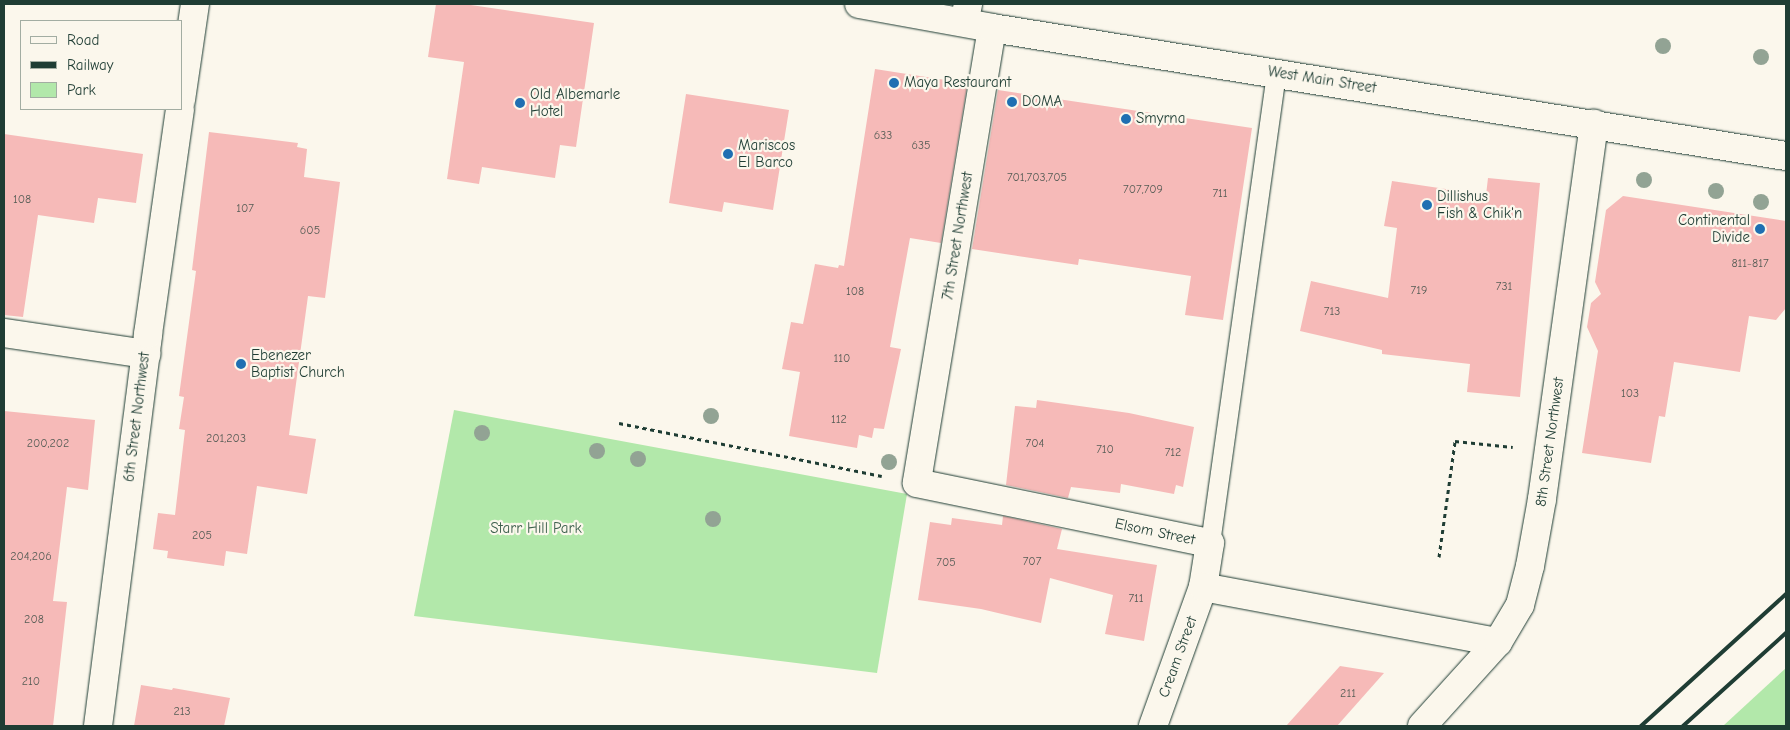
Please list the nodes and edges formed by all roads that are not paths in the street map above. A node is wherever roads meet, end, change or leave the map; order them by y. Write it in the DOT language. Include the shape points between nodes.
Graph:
graph roads {
  1 [pos="194,4"];
  2 [pos="859,4"];
  3 [pos="966,13"];
  4 [pos="992,28"];
  5 [pos="1276,73"];
  6 [pos="182,93"];
  7 [pos="180,110"];
  8 [pos="1594,124"];
  9 [pos="1786,156"];
  10 [pos="4,334"];
  11 [pos="146,354"];
  12 [pos="917,483"];
  13 [pos="1210,543"];
  14 [pos="1203,587"];
  15 [pos="1498,642"];
  16 [pos="98,726"];
  17 [pos="1153,726"];
  18 [pos="1422,726"];
  1 -- 6 [label="street"];
  2 -- 3 [label="street, West Main Street"];
  3 -- 4 [label="street, West Main Street"];
  4 -- 5 [label="street, West Main Street"];
  4 -- 12 [label="street, 7th Street Northwest"];
  5 -- 8 [label="street, West Main Street"];
  5 -- 13 [label="lane"];
  7 -- 11 [label="street, 6th Street Northwest"];
  8 -- 9 [label="street, West Main Street"];
  8 -- 15 [label="street, 8th Street Northwest" via="1549,450 1528,574 1520,605"];
  10 -- 11 [label="street"];
  11 -- 16 [label="street, 6th Street Northwest"];
  12 -- 13 [label="street, Elsom Street"];
  13 -- 14 [label="street, Elsom Street"];
  14 -- 15 [label="street"];
  14 -- 17 [label="street, Cream Street"];
  15 -- 18 [label="street, 8th Street Northwest"];
}
